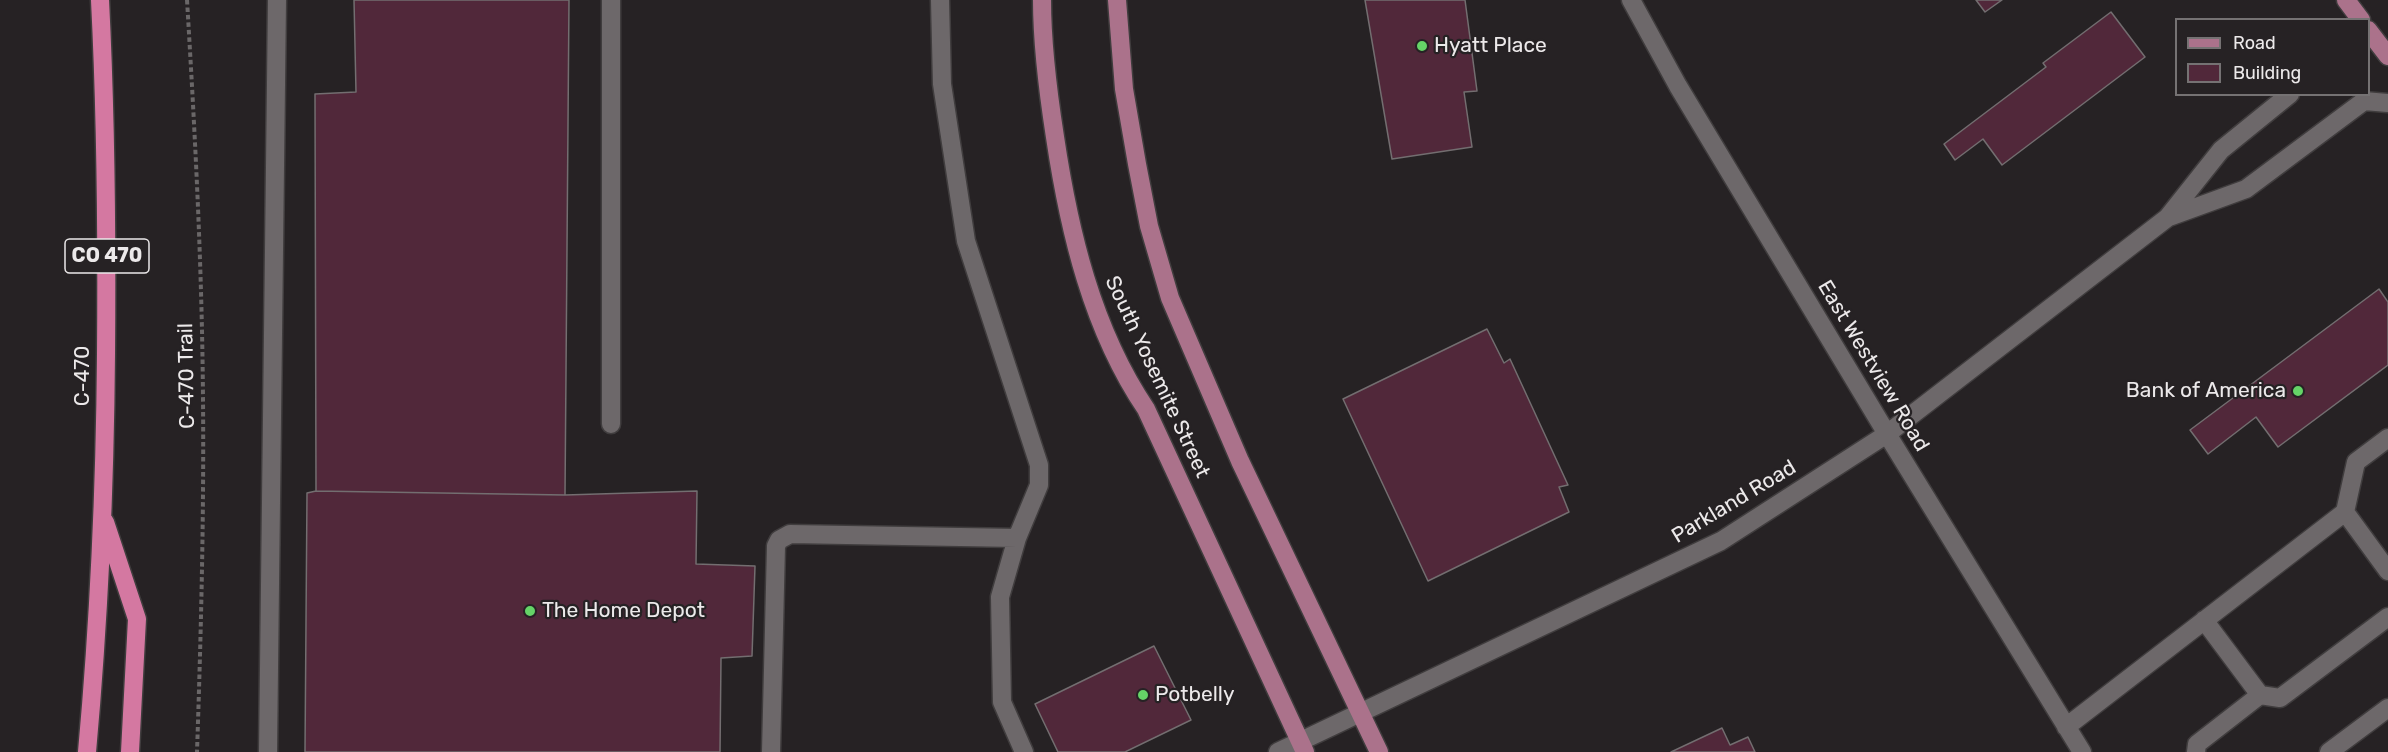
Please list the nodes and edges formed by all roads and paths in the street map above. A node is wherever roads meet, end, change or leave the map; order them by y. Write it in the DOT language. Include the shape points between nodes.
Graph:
graph roads {
  1 [pos="99,0"];
  2 [pos="187,0"];
  3 [pos="277,0"];
  4 [pos="611,0"];
  5 [pos="940,0"];
  6 [pos="1042,0"];
  7 [pos="1117,0"];
  8 [pos="1631,0"];
  9 [pos="2370,33"];
  10 [pos="2388,56"];
  11 [pos="2288,96"];
  12 [pos="2388,103"];
  13 [pos="2168,218"];
  14 [pos="610,424"];
  15 [pos="1887,434"];
  16 [pos="2388,438"];
  17 [pos="102,512"];
  18 [pos="2345,512"];
  19 [pos="1017,538"];
  20 [pos="2388,571"];
  21 [pos="2388,617"];
  22 [pos="2204,620"];
  23 [pos="2260,695"];
  24 [pos="2388,708"];
  25 [pos="1362,713"];
  26 [pos="2066,727"];
  27 [pos="1303,747"];
  28 [pos="87,752"];
  29 [pos="130,752"];
  30 [pos="197,752"];
  31 [pos="268,752"];
  32 [pos="771,752"];
  33 [pos="1024,752"];
  34 [pos="1278,752"];
  35 [pos="1379,752"];
  36 [pos="2082,752"];
  37 [pos="2196,752"];
  38 [pos="2329,752"];
  1 -- 17 [label="highway, C-470 / CO 470" via="104,67 107,274"];
  2 -- 30 [label="path, C-470 Trail" via="203,399"];
  3 -- 31 [label="street"];
  4 -- 14 [label="street"];
  5 -- 19 [label="street" via="942,84 966,241 1039,465 1039,485"];
  6 -- 27 [label="main road, South Yosemite Street" via="1050,106 1062,185 1077,251 1098,315 1146,409"];
  7 -- 25 [label="main road, South Yosemite Street" via="1137,164 1149,226 1170,297 1240,461"];
  8 -- 15 [label="street, East Westview Road" via="1678,86"];
  9 -- 10 [label="main road"];
  11 -- 13 [label="street, Parkland Road" via="2221,150"];
  12 -- 13 [label="street, Parkland Road" via="2364,101 2246,189"];
  13 -- 15 [label="street, Parkland Road"];
  15 -- 25 [label="street, Parkland Road" via="1721,542"];
  15 -- 26 [label="street, East Westview Road"];
  16 -- 18 [label="street" via="2356,462"];
  17 -- 28 [label="highway, C-470 / CO 470"];
  17 -- 29 [label="highway" via="137,619"];
  18 -- 20 [label="street"];
  18 -- 22 [label="street"];
  19 -- 32 [label="street" via="790,534 779,540"];
  19 -- 33 [label="street" via="1000,597 1002,702"];
  21 -- 23 [label="street" via="2280,698"];
  22 -- 23 [label="street"];
  22 -- 26 [label="street"];
  23 -- 37 [label="street" via="2197,744"];
  24 -- 38 [label="street"];
  25 -- 27 [label="street, Parkland Road"];
  25 -- 35 [label="main road, South Yosemite Street"];
  26 -- 36 [label="street, East Westview Road"];
  27 -- 34 [label="street, Parkland Road"];
}
